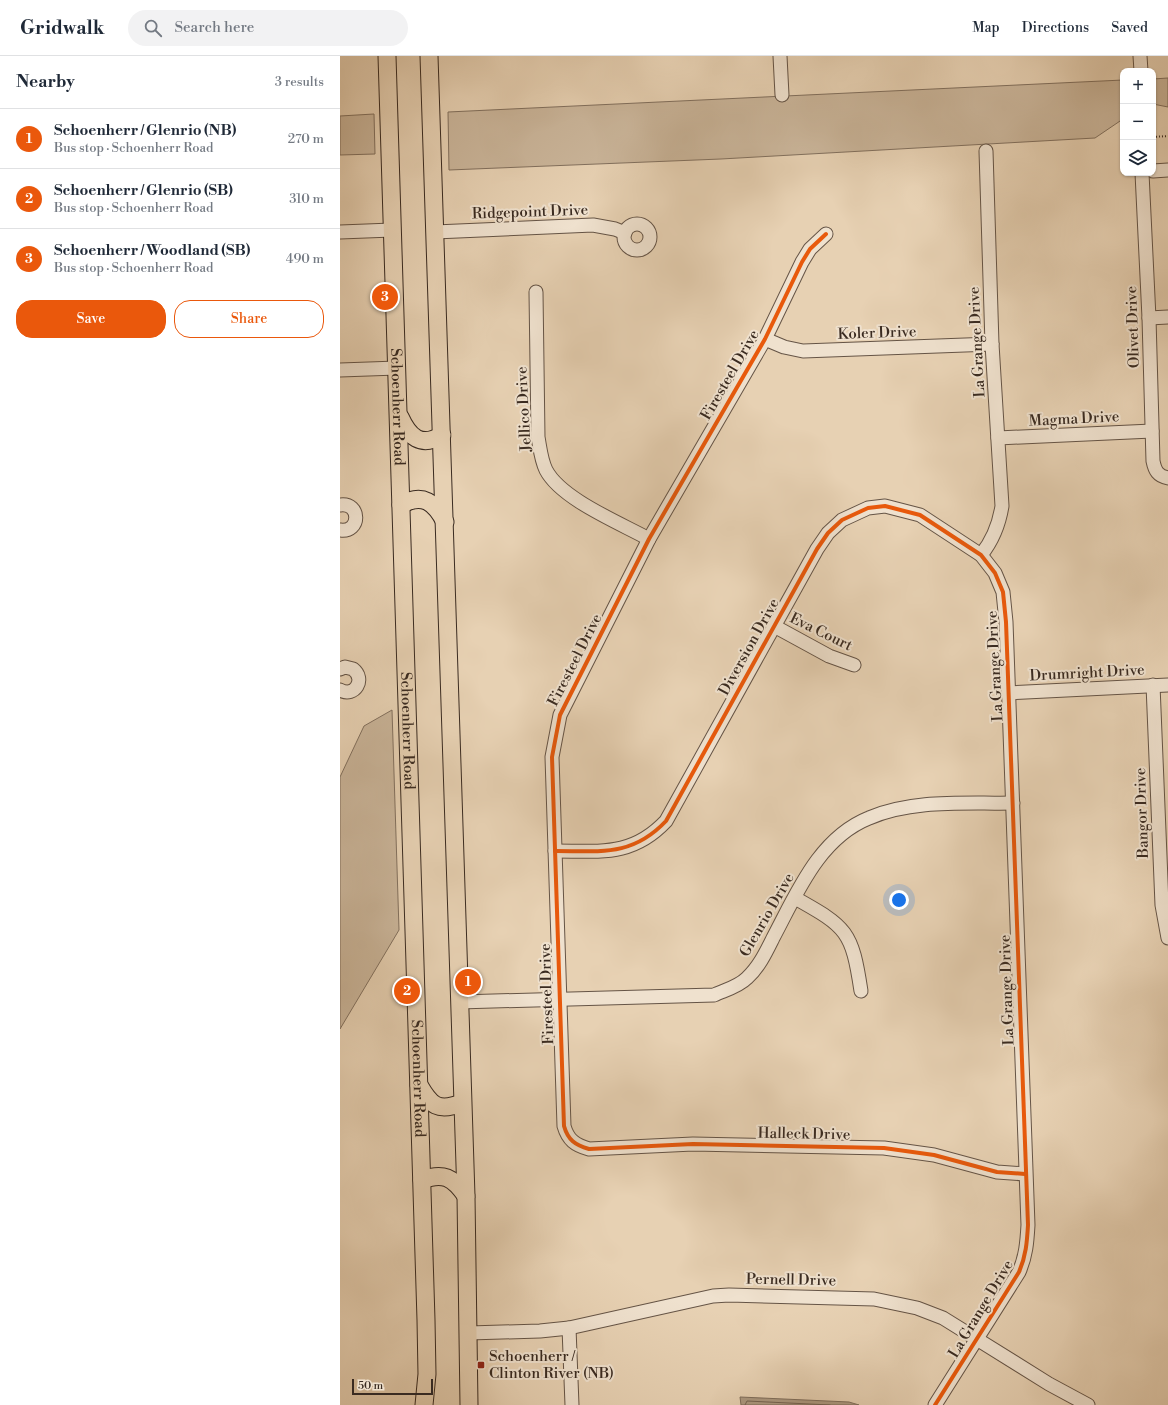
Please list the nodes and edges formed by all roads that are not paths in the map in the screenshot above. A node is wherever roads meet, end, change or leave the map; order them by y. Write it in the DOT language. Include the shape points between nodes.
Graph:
graph roads {
  1 [pos="387,56"];
  2 [pos="429,56"];
  3 [pos="780,56"];
  4 [pos="1140,56"];
  5 [pos="1141,68"];
  6 [pos="782,95"];
  7 [pos="986,151"];
  8 [pos="1168,170"];
  9 [pos="1156,171"];
  10 [pos="1142,176"];
  11 [pos="392,230"];
  12 [pos="340,232"];
  13 [pos="435,232"];
  14 [pos="625,233"];
  15 [pos="826,234"];
  16 [pos="536,292"];
  17 [pos="1149,318"];
  18 [pos="1168,318"];
  19 [pos="765,339"];
  20 [pos="992,344"];
  21 [pos="397,368"];
  22 [pos="340,370"];
  23 [pos="399,415"];
  24 [pos="1152,431"];
  25 [pos="442,435"];
  26 [pos="998,438"];
  27 [pos="1164,477"];
  28 [pos="340,505"];
  29 [pos="401,505"];
  30 [pos="445,522"];
  31 [pos="340,530"];
  32 [pos="649,539"];
  33 [pos="981,555"];
  34 [pos="774,626"];
  35 [pos="854,665"];
  36 [pos="340,669"];
  37 [pos="1168,685"];
  38 [pos="1153,686"];
  39 [pos="340,690"];
  40 [pos="1008,693"];
  41 [pos="1013,803"];
  42 [pos="555,851"];
  43 [pos="795,898"];
  44 [pos="1168,938"];
  45 [pos="861,990"];
  46 [pos="560,1000"];
  47 [pos="459,1002"];
  48 [pos="419,1085"];
  49 [pos="462,1104"];
  50 [pos="579,1146"];
  51 [pos="1025,1174"];
  52 [pos="422,1180"];
  53 [pos="466,1196"];
  54 [pos="568,1328"];
  55 [pos="469,1333"];
  56 [pos="978,1339"];
  57 [pos="424,1405"];
  58 [pos="469,1405"];
  59 [pos="572,1405"];
  60 [pos="935,1405"];
  61 [pos="1088,1405"];
  1 -- 11 [label="main road, Schoenherr Road"];
  2 -- 13 [label="main road"];
  3 -- 6 [label="street"];
  4 -- 5 [label="street"];
  7 -- 20 [label="street, La Grange Drive"];
  8 -- 9 [label="street"];
  10 -- 17 [label="street, Olivet Drive"];
  11 -- 12 [label="street"];
  11 -- 21 [label="main road, Schoenherr Road"];
  13 -- 14 [label="street, Ridgepoint Drive" via="593,225"];
  13 -- 25 [label="main road"];
  15 -- 19 [label="street, Firesteel Drive" via="802,262"];
  16 -- 32 [label="street, Jellico Drive" via="538,437 546,470 559,487 572,496"];
  17 -- 18 [label="street"];
  17 -- 24 [label="street, Olivet Drive"];
  19 -- 20 [label="street, Koler Drive" via="803,352"];
  19 -- 32 [label="street, Firesteel Drive"];
  20 -- 26 [label="street, La Grange Drive"];
  21 -- 22 [label="street"];
  21 -- 23 [label="main road, Schoenherr Road"];
  23 -- 25 [label="main road" via="405,428 416,439 430,441"];
  23 -- 29 [label="main road, Schoenherr Road"];
  24 -- 26 [label="street, Magma Drive"];
  24 -- 27 [label="street, Olivet Drive" via="1155,470"];
  25 -- 30 [label="main road"];
  26 -- 33 [label="street, La Grange Drive" via="1002,506 1000,521 994,536"];
  28 -- 31 [label="street" via="352,508 356,520 352,528"];
  29 -- 30 [label="main road" via="414,499 428,501 434,505"];
  29 -- 48 [label="main road, Schoenherr Road"];
  30 -- 47 [label="main road"];
  32 -- 42 [label="street, Firesteel Drive" via="560,715 552,757"];
  33 -- 34 [label="street, Diversion Drive" via="920,515 885,506 861,511 842,520 828,532"];
  33 -- 40 [label="street, La Grange Drive" via="995,573 1003,592"];
  34 -- 35 [label="street, Eva Court" via="829,656"];
  34 -- 42 [label="street, Diversion Drive" via="666,821 653,834 620,849"];
  36 -- 39 [label="street" via="353,669 360,679 354,690"];
  37 -- 38 [label="street, Drumright Drive"];
  38 -- 40 [label="street, Drumright Drive"];
  38 -- 44 [label="street, Bangor Drive" via="1162,905"];
  40 -- 41 [label="street, La Grange Drive"];
  41 -- 43 [label="street, Glenrio Drive" via="918,806 891,810 868,818 843,832 830,845 809,872"];
  41 -- 51 [label="street, La Grange Drive"];
  42 -- 46 [label="street, Firesteel Drive"];
  43 -- 45 [label="street" via="833,920 843,929 854,952"];
  43 -- 46 [label="street, Glenrio Drive" via="760,962 746,979 733,987 714,995"];
  46 -- 47 [label="street, Glenrio Drive"];
  46 -- 50 [label="street, Firesteel Drive" via="564,1126 568,1137"];
  47 -- 49 [label="main road"];
  48 -- 49 [label="main road" via="426,1097 438,1107"];
  48 -- 52 [label="main road, Schoenherr Road"];
  49 -- 53 [label="main road"];
  50 -- 51 [label="street, Halleck Drive" via="600,1149 693,1144 884,1148 934,1155 997,1172"];
  51 -- 56 [label="street, La Grange Drive" via="1028,1225 1024,1260"];
  52 -- 53 [label="main road" via="446,1177 453,1180"];
  52 -- 57 [label="main road, Schoenherr Road" via="427,1349"];
  53 -- 55 [label="main road"];
  54 -- 55 [label="street, Pernell Drive"];
  54 -- 56 [label="street, Pernell Drive" via="713,1296 821,1297 896,1302 943,1318"];
  54 -- 59 [label="street"];
  55 -- 58 [label="main road"];
  56 -- 60 [label="street, La Grange Drive"];
  56 -- 61 [label="street, Pernell Drive" via="1049,1384"];
}
